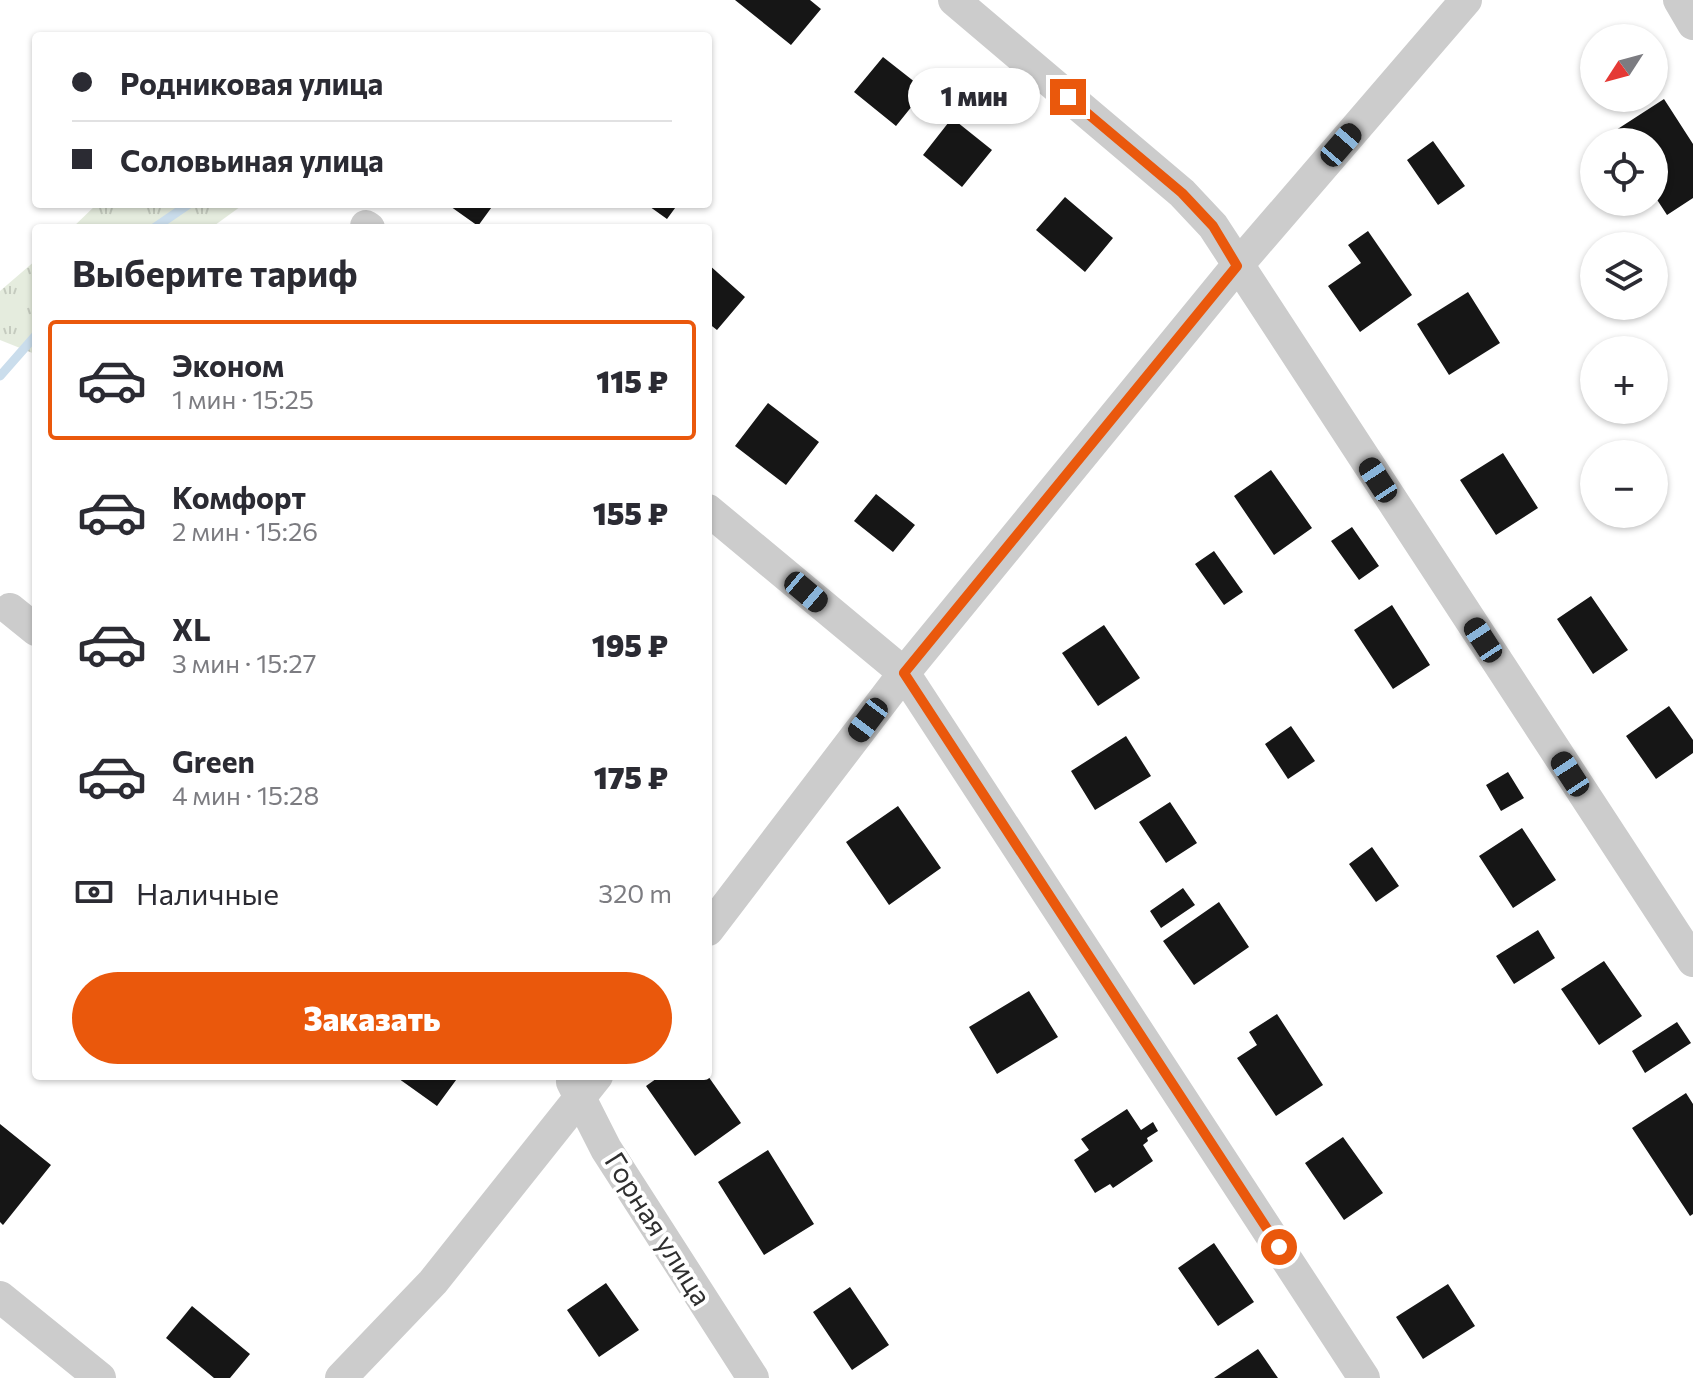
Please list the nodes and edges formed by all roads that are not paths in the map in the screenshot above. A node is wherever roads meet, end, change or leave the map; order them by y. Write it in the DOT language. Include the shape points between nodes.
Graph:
graph roads {
  1 [pos="954,0"];
  2 [pos="1466,0"];
  3 [pos="1679,0"];
  4 [pos="1693,24"];
  5 [pos="1237,266"];
  6 [pos="712,513"];
  7 [pos="10,609"];
  8 [pos="32,627"];
  9 [pos="904,673"];
  10 [pos="712,925"];
  11 [pos="1693,961"];
  12 [pos="582,1083"];
  13 [pos="0,1297"];
  14 [pos="100,1378"];
  15 [pos="341,1378"];
  16 [pos="753,1378"];
  17 [pos="1364,1378"];
  1 -- 5 [label="street" via="1182,193 1213,226"];
  2 -- 5 [label="street"];
  3 -- 4 [label="street"];
  5 -- 9 [label="street"];
  5 -- 11 [label="street"];
  6 -- 9 [label="street"];
  7 -- 8 [label="street"];
  9 -- 10 [label="street"];
  9 -- 17 [label="street"];
  12 -- 15 [label="street" via="433,1282"];
  12 -- 16 [label="street, Горная улица" via="606,1149"];
  13 -- 14 [label="street"];
}
